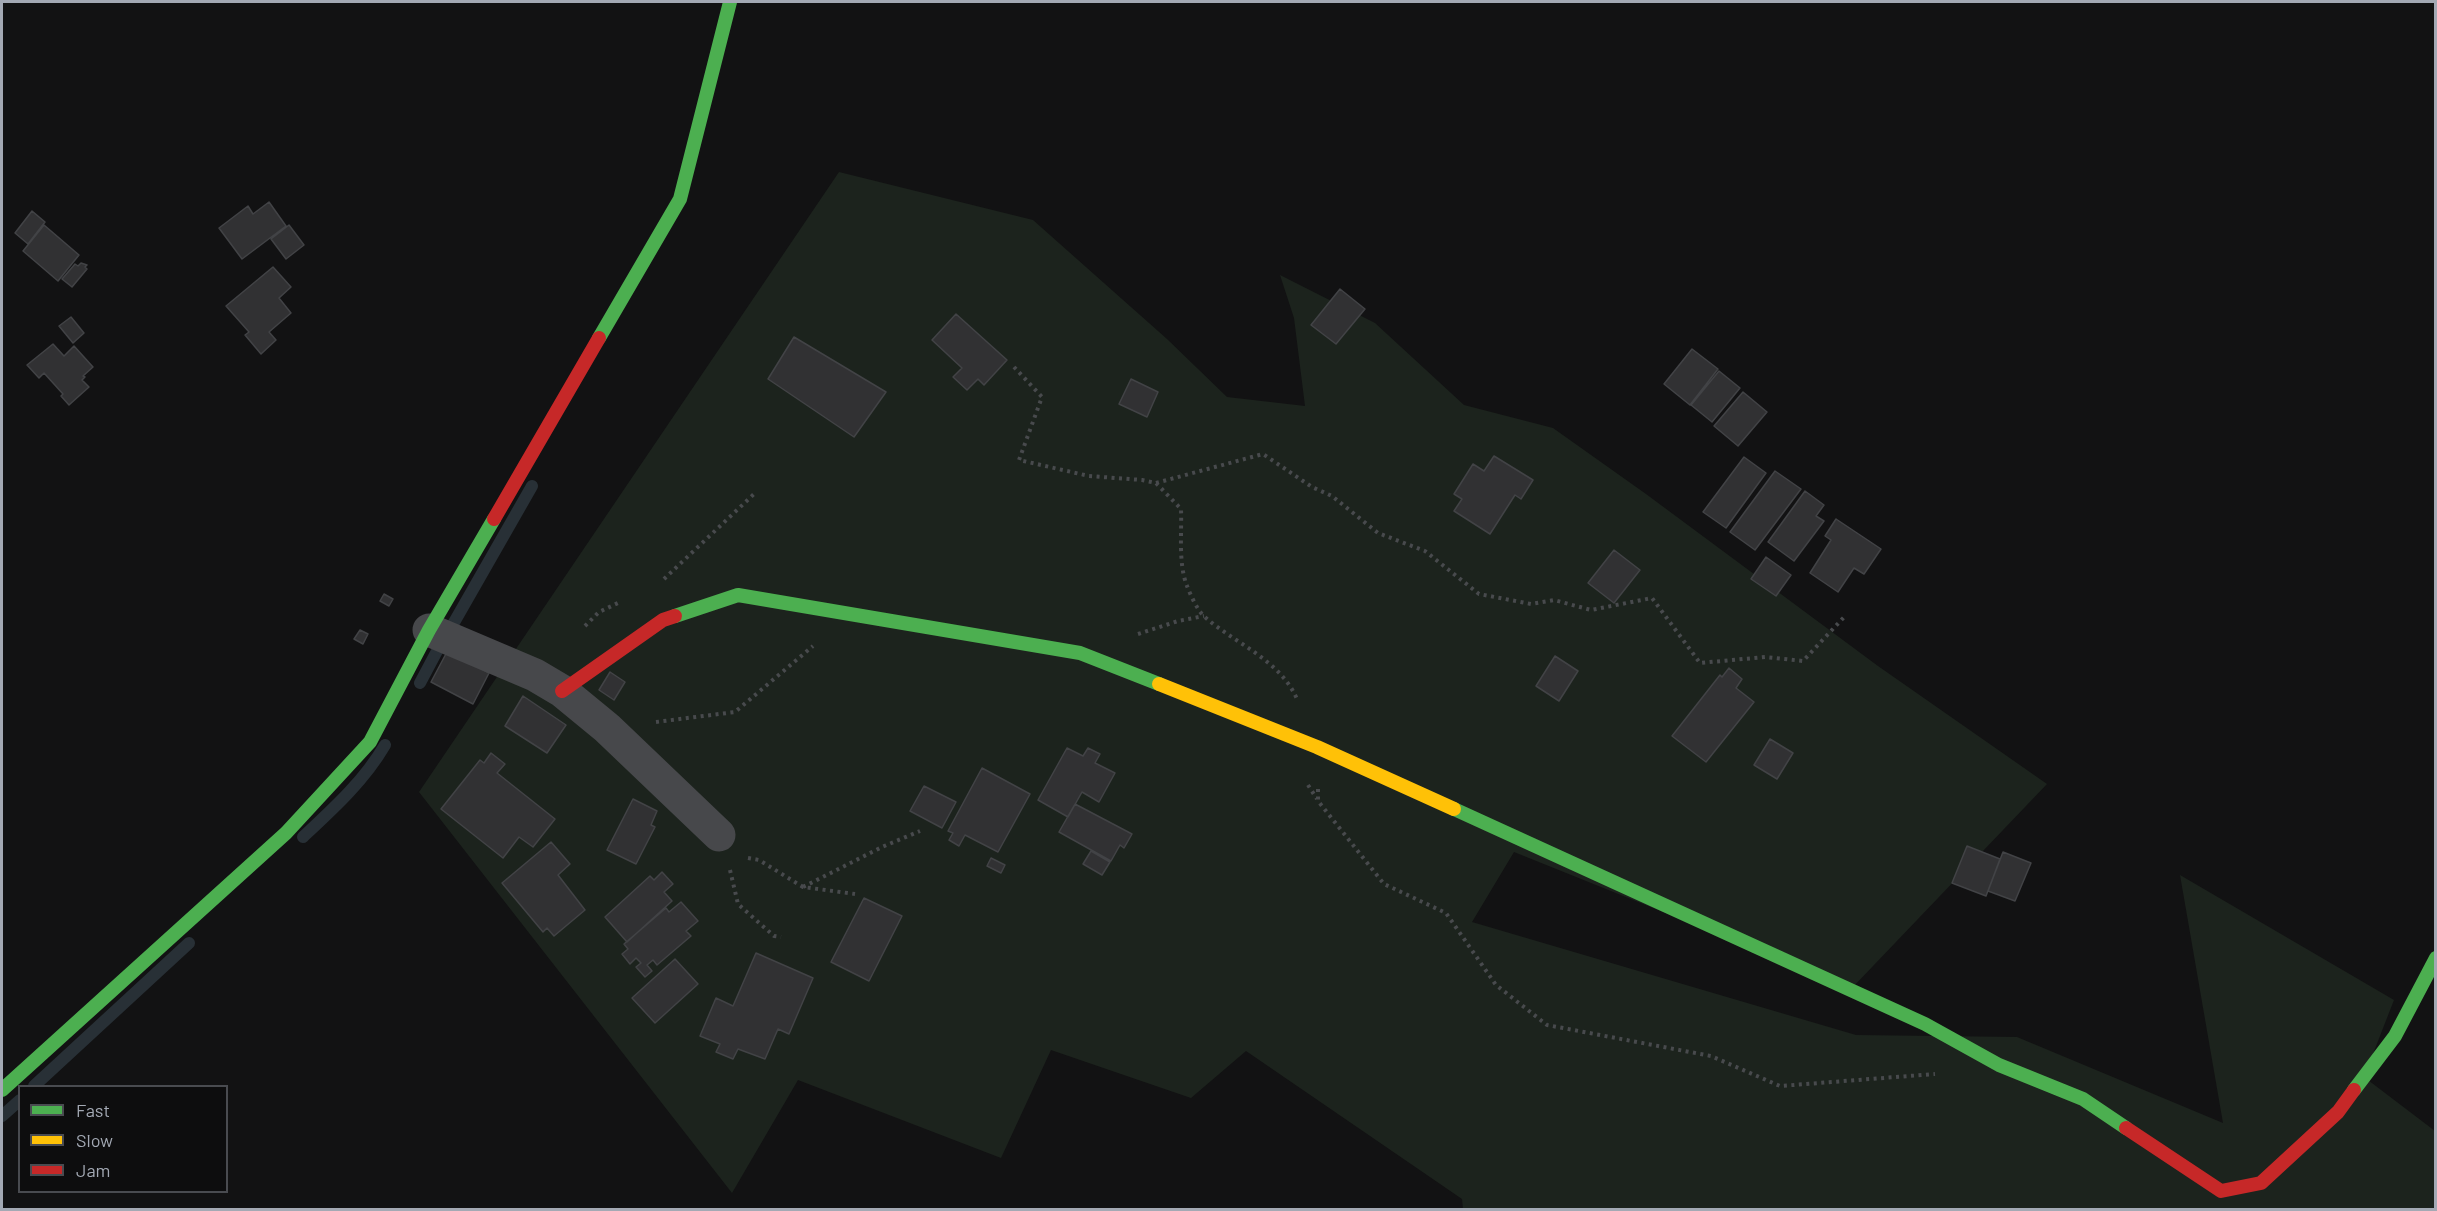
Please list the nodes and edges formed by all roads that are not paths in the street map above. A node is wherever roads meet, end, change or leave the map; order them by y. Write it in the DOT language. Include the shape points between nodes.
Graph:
graph roads {
  1 [pos="730,2"];
  2 [pos="429,630"];
  3 [pos="562,691"];
  4 [pos="722,845"];
  5 [pos="2436,958"];
  6 [pos="2,1090"];
  1 -- 2 [label="street" via="680,199"];
  2 -- 3 [label="street" via="535,675"];
  2 -- 6 [label="street" via="370,742 286,833"];
  3 -- 4 [label="street" via="607,728"];
  3 -- 5 [label="street" via="663,620 738,595 1080,653 1317,747 1925,1023 1999,1065 2084,1099 2221,1191 2261,1183 2338,1112 2395,1036"];
}
